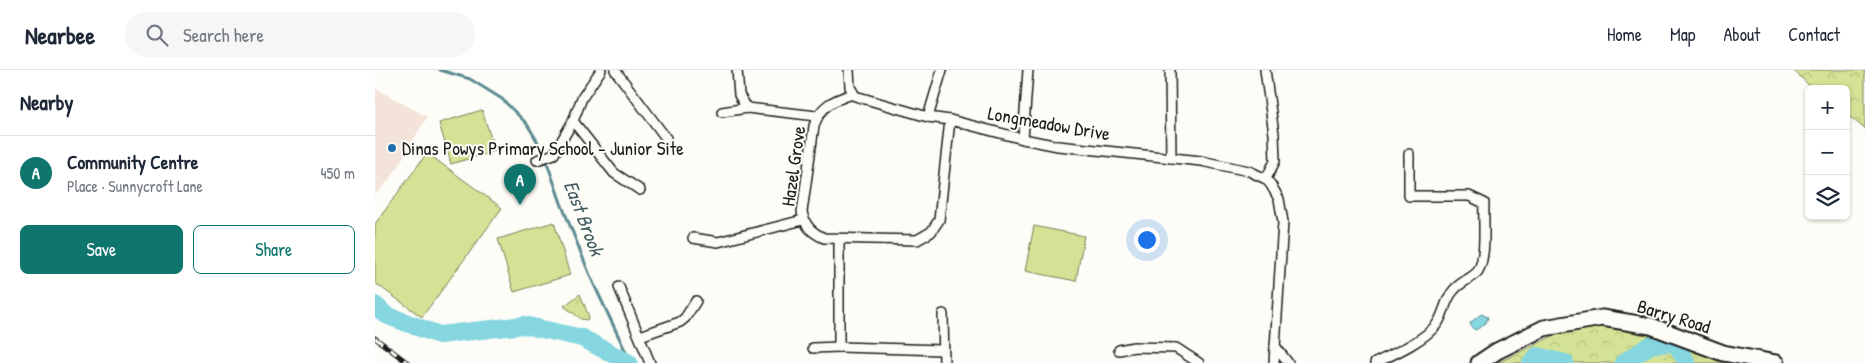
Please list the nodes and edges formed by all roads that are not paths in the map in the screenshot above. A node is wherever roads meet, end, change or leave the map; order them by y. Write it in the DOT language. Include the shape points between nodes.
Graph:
graph roads {
  1 [pos="601,70"];
  2 [pos="615,70"];
  3 [pos="737,70"];
  4 [pos="849,70"];
  5 [pos="942,70"];
  6 [pos="1028,70"];
  7 [pos="1170,70"];
  8 [pos="1265,70"];
  9 [pos="853,94"];
  10 [pos="747,108"];
  11 [pos="722,112"];
  12 [pos="817,116"];
  13 [pos="928,117"];
  14 [pos="949,120"];
  15 [pos="573,121"];
  16 [pos="666,138"];
  17 [pos="1023,139"];
  18 [pos="1409,154"];
  19 [pos="1171,158"];
  20 [pos="537,160"];
  21 [pos="1266,180"];
  22 [pos="640,190"];
  23 [pos="803,220"];
  24 [pos="693,238"];
  25 [pos="839,239"];
  26 [pos="619,287"];
  27 [pos="696,301"];
  28 [pos="943,314"];
  29 [pos="639,336"];
  30 [pos="839,346"];
  31 [pos="1275,346"];
  32 [pos="813,348"];
  33 [pos="943,350"];
  34 [pos="1119,350"];
  35 [pos="650,363"];
  36 [pos="944,363"];
  37 [pos="1199,363"];
  38 [pos="1274,363"];
  39 [pos="1287,363"];
  40 [pos="1375,363"];
  41 [pos="1479,363"];
  42 [pos="1776,363"];
  1 -- 15 [label="street" via="582,98"];
  2 -- 16 [label="street"];
  3 -- 10 [label="street" via="739,96"];
  4 -- 9 [label="street"];
  5 -- 13 [label="street"];
  6 -- 17 [label="street"];
  7 -- 19 [label="street"];
  8 -- 21 [label="street" via="1275,161"];
  9 -- 12 [label="street, Hazel Grove" via="825,106"];
  9 -- 13 [label="street, Longmeadow Drive"];
  10 -- 11 [label="street"];
  10 -- 12 [label="street"];
  12 -- 23 [label="street, Hazel Grove" via="802,204"];
  13 -- 14 [label="street, Longmeadow Drive"];
  14 -- 17 [label="street, Longmeadow Drive"];
  14 -- 25 [label="street, Hazel Grove" via="939,220 931,232 917,240"];
  15 -- 20 [label="street" via="554,154"];
  15 -- 22 [label="street" via="614,173"];
  17 -- 19 [label="street, Longmeadow Drive"];
  18 -- 40 [label="street" via="1409,196 1469,196 1484,203 1482,257 1477,272 1453,290 1437,323 1401,350"];
  19 -- 21 [label="street, Longmeadow Drive" via="1249,171"];
  21 -- 31 [label="street" via="1279,199 1283,222"];
  23 -- 24 [label="street" via="718,242"];
  23 -- 25 [label="street, Hazel Grove" via="814,233 824,238"];
  25 -- 30 [label="street"];
  26 -- 29 [label="street"];
  27 -- 29 [label="street" via="679,322"];
  28 -- 33 [label="street"];
  29 -- 35 [label="street"];
  30 -- 32 [label="street"];
  30 -- 33 [label="street"];
  31 -- 38 [label="street"];
  31 -- 39 [label="street"];
  33 -- 36 [label="street"];
  34 -- 37 [label="street" via="1176,348"];
  41 -- 42 [label="main road, Barry Road" via="1544,328 1601,318 1651,326 1723,353"];
}
